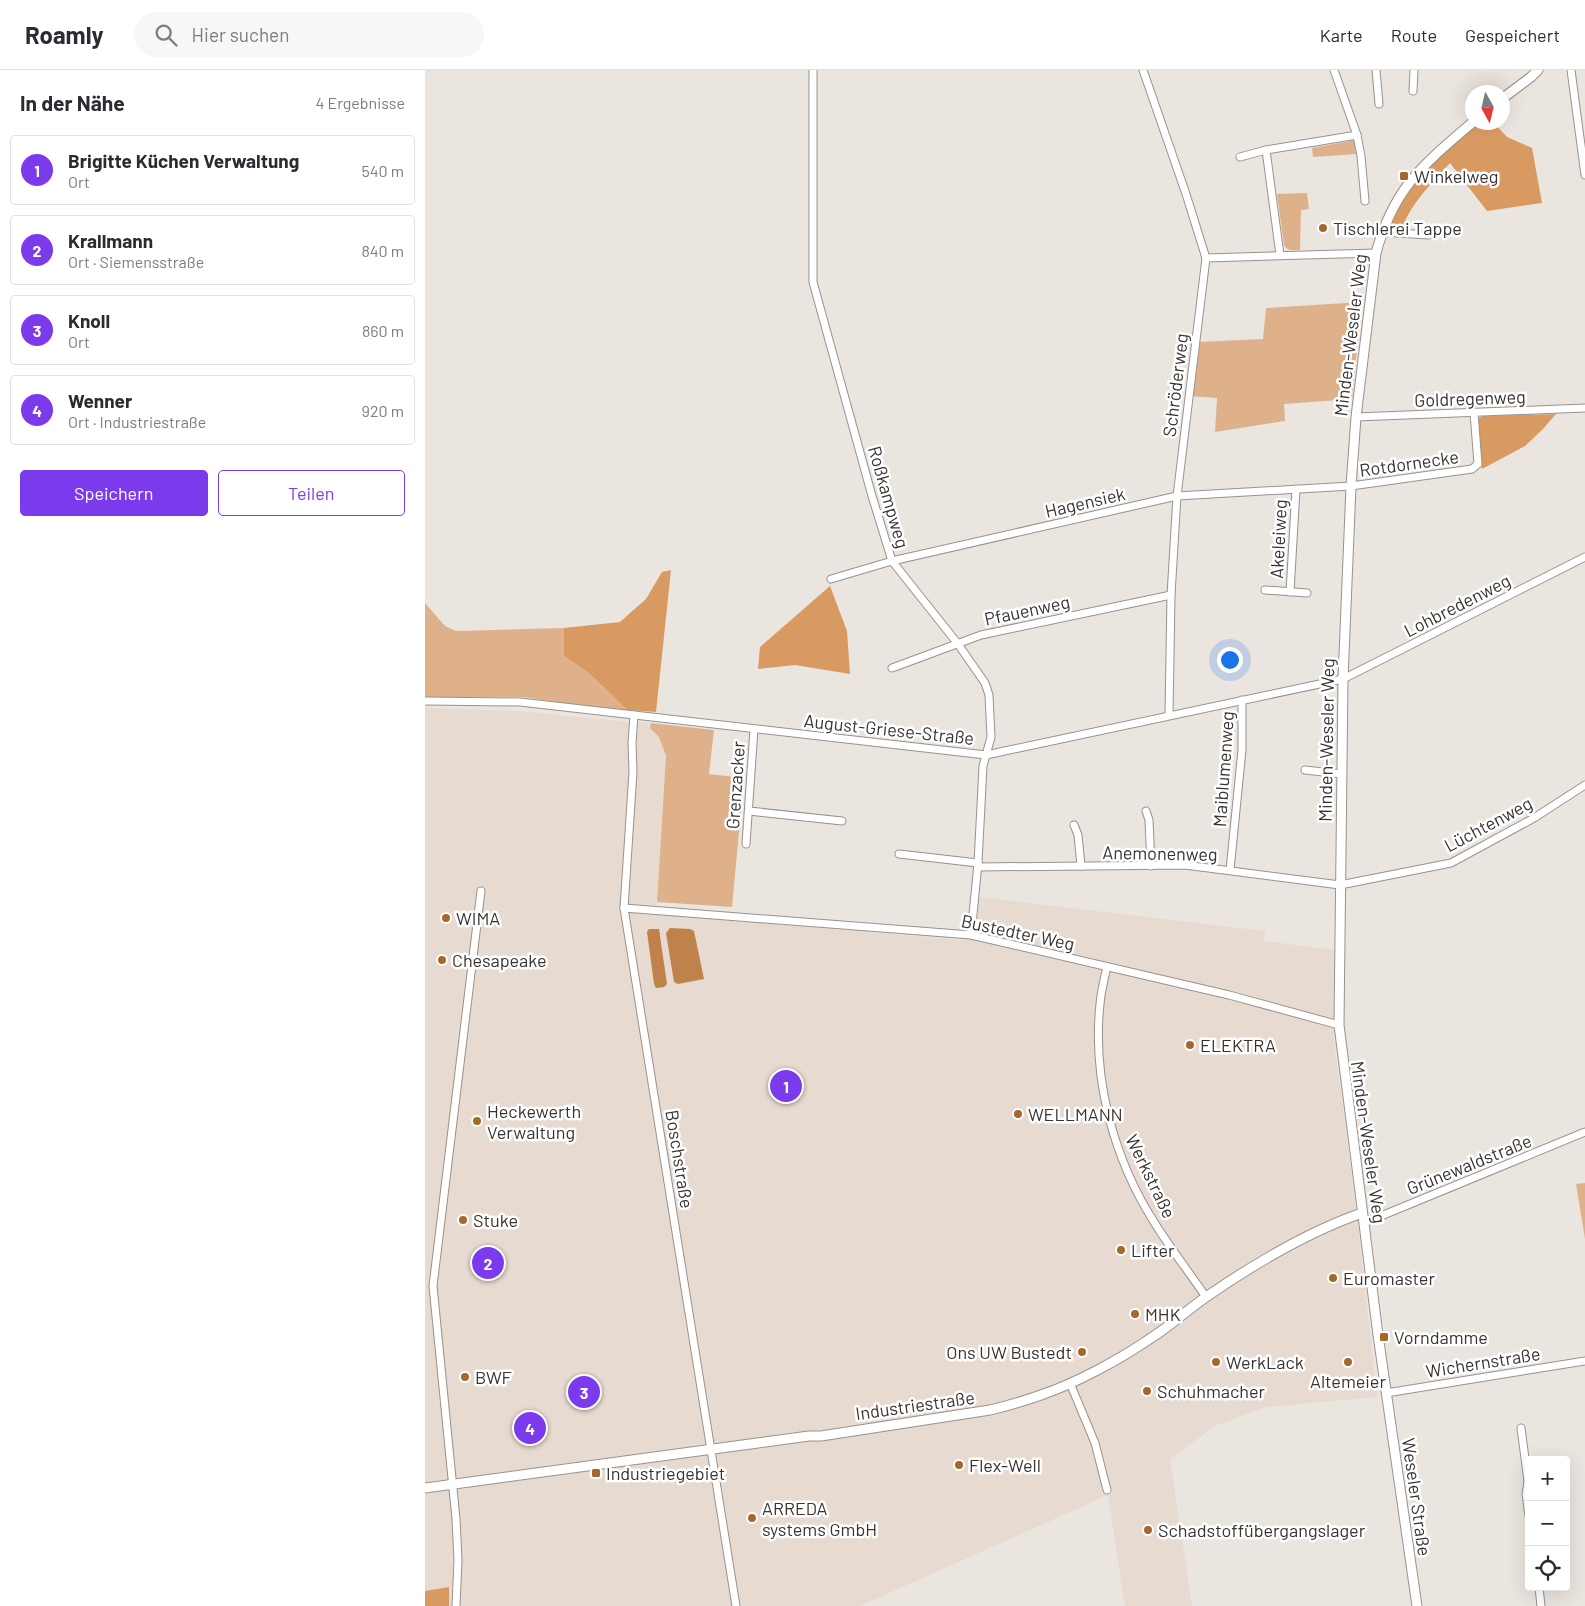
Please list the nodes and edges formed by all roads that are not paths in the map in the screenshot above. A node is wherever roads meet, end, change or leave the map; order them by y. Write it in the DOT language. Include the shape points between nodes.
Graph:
graph roads {
  1 [pos="813,70"];
  2 [pos="1143,70"];
  3 [pos="1334,70"];
  4 [pos="1376,70"];
  5 [pos="1414,70"];
  6 [pos="1530,70"];
  7 [pos="1538,70"];
  8 [pos="1571,70"];
  9 [pos="1510,88"];
  10 [pos="1413,90"];
  11 [pos="1510,93"];
  12 [pos="1379,104"];
  13 [pos="1465,129"];
  14 [pos="1357,135"];
  15 [pos="1266,150"];
  16 [pos="1241,157"];
  17 [pos="1585,175"];
  18 [pos="1365,201"];
  19 [pos="1381,232"];
  20 [pos="1429,235"];
  21 [pos="1376,253"];
  22 [pos="1280,255"];
  23 [pos="1206,258"];
  24 [pos="1585,408"];
  25 [pos="1474,413"];
  26 [pos="1357,417"];
  27 [pos="1351,486"];
  28 [pos="1296,489"];
  29 [pos="1177,496"];
  30 [pos="1585,557"];
  31 [pos="892,561"];
  32 [pos="831,579"];
  33 [pos="1265,590"];
  34 [pos="1290,592"];
  35 [pos="1307,593"];
  36 [pos="1171,595"];
  37 [pos="958,644"];
  38 [pos="891,668"];
  39 [pos="1343,679"];
  40 [pos="1242,700"];
  41 [pos="425,701"];
  42 [pos="634,715"];
  43 [pos="1169,715"];
  44 [pos="754,728"];
  45 [pos="986,755"];
  46 [pos="1305,770"];
  47 [pos="1341,774"];
  48 [pos="1585,785"];
  49 [pos="749,811"];
  50 [pos="1146,811"];
  51 [pos="842,821"];
  52 [pos="1074,825"];
  53 [pos="746,844"];
  54 [pos="899,854"];
  55 [pos="978,865"];
  56 [pos="1081,866"];
  57 [pos="1151,866"];
  58 [pos="1230,870"];
  59 [pos="1340,886"];
  60 [pos="481,891"];
  61 [pos="624,908"];
  62 [pos="971,935"];
  63 [pos="1107,967"];
  64 [pos="1339,1025"];
  65 [pos="1585,1132"];
  66 [pos="1362,1213"];
  67 [pos="1364,1223"];
  68 [pos="1206,1297"];
  69 [pos="1585,1361"];
  70 [pos="1070,1383"];
  71 [pos="1386,1393"];
  72 [pos="1521,1428"];
  73 [pos="711,1450"];
  74 [pos="453,1484"];
  75 [pos="425,1488"];
  76 [pos="1107,1490"];
  77 [pos="1527,1501"];
  78 [pos="1539,1591"];
  79 [pos="456,1606"];
  80 [pos="736,1606"];
  81 [pos="1417,1606"];
  82 [pos="1541,1606"];
  1 -- 31 [label="street, Roßkampweg" via="813,282"];
  2 -- 23 [label="street, Schröderweg"];
  3 -- 14 [label="street"];
  4 -- 12 [label="street"];
  5 -- 10 [label="street"];
  6 -- 9 [label="street"];
  7 -- 11 [label="street"];
  8 -- 17 [label="street"];
  13 -- 19 [label="street, Minden-Weseler Weg" via="1411,179 1391,209"];
  14 -- 15 [label="street"];
  14 -- 18 [label="street"];
  15 -- 16 [label="street"];
  15 -- 22 [label="street"];
  19 -- 20 [label="street"];
  19 -- 21 [label="street, Minden-Weseler Weg"];
  21 -- 22 [label="street"];
  21 -- 26 [label="street, Minden-Weseler Weg"];
  22 -- 23 [label="street"];
  23 -- 29 [label="street, Schröderweg"];
  24 -- 25 [label="street, Goldregenweg"];
  25 -- 26 [label="street, Goldregenweg"];
  25 -- 27 [label="street, Rotdornecke" via="1478,464 1472,469"];
  26 -- 27 [label="street, Minden-Weseler Weg"];
  27 -- 28 [label="street, Hagensiek"];
  27 -- 39 [label="street, Minden-Weseler Weg"];
  28 -- 29 [label="street, Hagensiek"];
  28 -- 34 [label="street, Akeleiweg"];
  29 -- 31 [label="street, Hagensiek"];
  29 -- 36 [label="street, Schröderweg"];
  30 -- 39 [label="street, Lohbredenweg"];
  31 -- 32 [label="street, Hagensiek"];
  31 -- 37 [label="street, Roßkampweg"];
  33 -- 34 [label="street"];
  34 -- 35 [label="street"];
  36 -- 37 [label="street, Pfauenweg" via="981,635"];
  36 -- 43 [label="street, Schröderweg"];
  37 -- 38 [label="street, Pfauenweg"];
  37 -- 45 [label="street, Roßkampweg" via="985,683 989,695 991,737"];
  39 -- 40 [label="street, August-Griese-Straße"];
  39 -- 47 [label="street, Minden-Weseler Weg"];
  40 -- 43 [label="street, August-Griese-Straße"];
  40 -- 58 [label="street, Maiblumenweg" via="1242,750"];
  41 -- 42 [label="street, August-Griese-Straße" via="520,702"];
  42 -- 44 [label="street, August-Griese-Straße"];
  42 -- 61 [label="street, Boschstraße"];
  43 -- 45 [label="street, August-Griese-Straße"];
  44 -- 45 [label="street, August-Griese-Straße"];
  44 -- 49 [label="street, Grenzacker"];
  45 -- 55 [label="street, Roßkampweg"];
  46 -- 47 [label="street"];
  47 -- 59 [label="street, Minden-Weseler Weg"];
  48 -- 59 [label="street, Lüchtenweg" via="1534,818 1451,863"];
  49 -- 51 [label="street"];
  49 -- 53 [label="street, Grenzacker"];
  50 -- 57 [label="street"];
  52 -- 56 [label="street" via="1079,835"];
  54 -- 55 [label="street, Anemonenweg"];
  55 -- 56 [label="street, Anemonenweg"];
  55 -- 62 [label="street, Roßkampweg"];
  56 -- 57 [label="street, Anemonenweg"];
  57 -- 58 [label="street, Anemonenweg" via="1185,865"];
  58 -- 59 [label="street, Anemonenweg"];
  59 -- 64 [label="street, Minden-Weseler Weg"];
  60 -- 74 [label="street" via="433,1286"];
  61 -- 62 [label="street, Bustedter Weg"];
  61 -- 73 [label="street, Boschstraße"];
  62 -- 63 [label="street, Bustedter Weg"];
  63 -- 64 [label="street, Bustedter Weg"];
  63 -- 68 [label="street, Werkstraße" via="1100,1004 1099,1036 1105,1101 1113,1135 1153,1221"];
  64 -- 66 [label="street, Minden-Weseler Weg"];
  65 -- 67 [label="street, Grünewaldstraße"];
  66 -- 67 [label="street, Minden-Weseler Weg"];
  66 -- 68 [label="street, Industriestraße" via="1290,1245"];
  67 -- 71 [label="street, Minden-Weseler Weg"];
  68 -- 70 [label="street, Industriestraße" via="1147,1341"];
  69 -- 71 [label="street, Wichernstraße"];
  70 -- 73 [label="street, Industriestraße" via="1041,1396 990,1410"];
  70 -- 76 [label="street" via="1095,1444"];
  71 -- 81 [label="street, Weseler Straße"];
  72 -- 77 [label="street" via="1528,1481"];
  73 -- 74 [label="street, Industriestraße"];
  73 -- 80 [label="street, Boschstraße"];
  74 -- 75 [label="street, Industriestraße"];
  74 -- 79 [label="street" via="457,1519"];
  78 -- 82 [label="street"];
}
